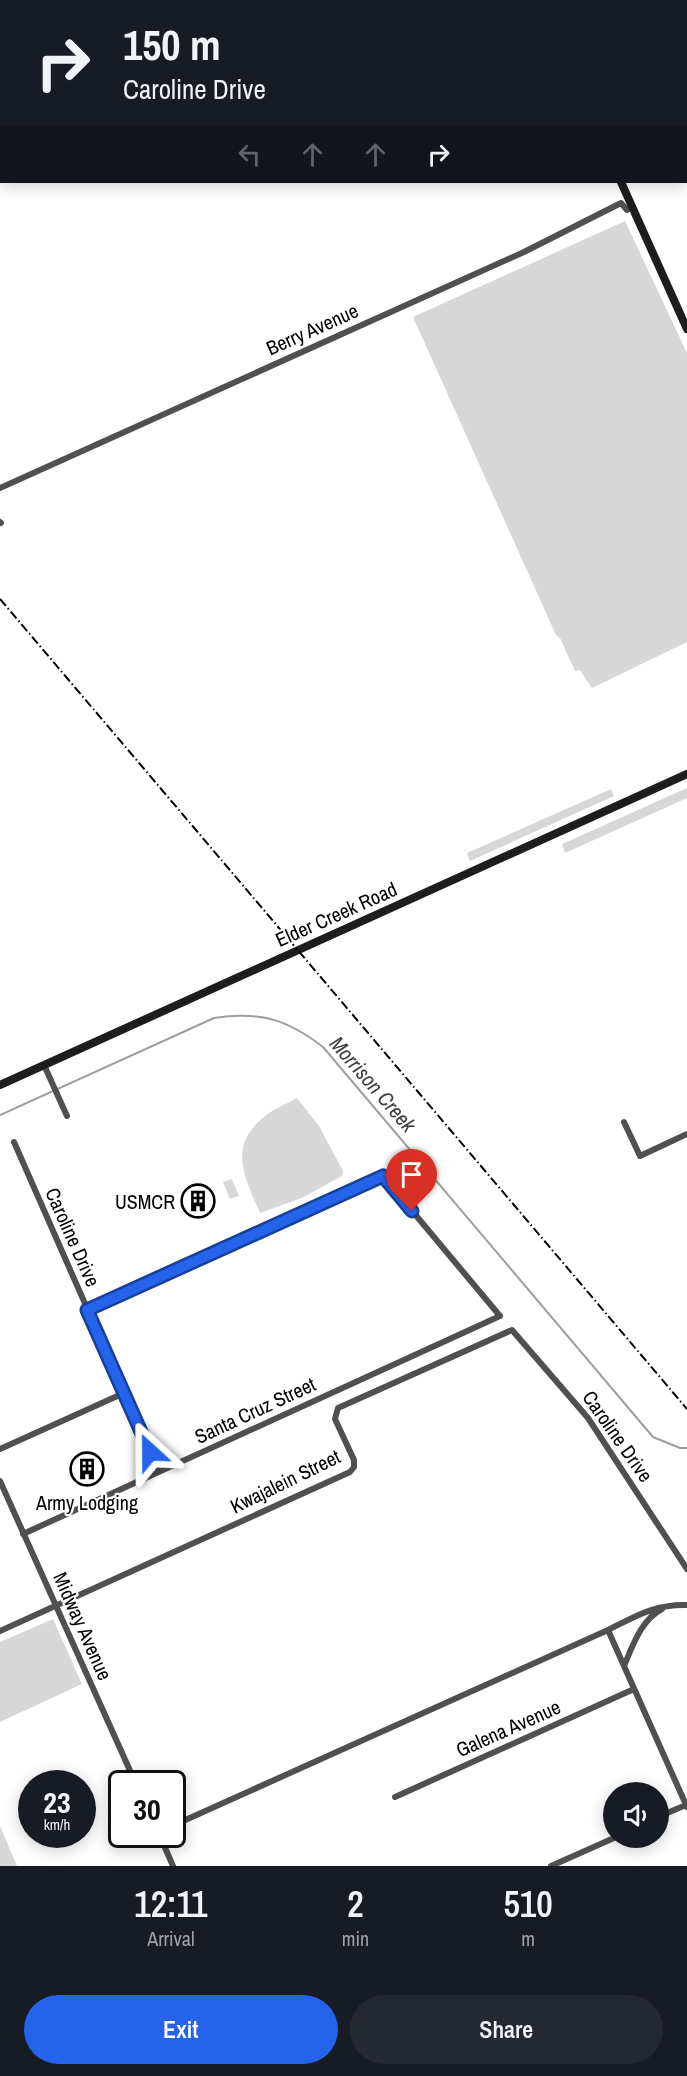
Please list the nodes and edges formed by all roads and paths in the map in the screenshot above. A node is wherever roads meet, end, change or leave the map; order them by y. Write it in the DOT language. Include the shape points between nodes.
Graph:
graph roads {
  1 [pos="621,183"];
  2 [pos="632,207"];
  3 [pos="687,329"];
  4 [pos="0,488"];
  5 [pos="687,774"];
  6 [pos="44,1065"];
  7 [pos="0,1085"];
  8 [pos="67,1116"];
  9 [pos="624,1122"];
  10 [pos="687,1134"];
  11 [pos="14,1142"];
  12 [pos="87,1310"];
  13 [pos="500,1316"];
  14 [pos="512,1330"];
  15 [pos="124,1393"];
  16 [pos="0,1449"];
  17 [pos="159,1472"];
  18 [pos="0,1481"];
  19 [pos="23,1534"];
  20 [pos="687,1569"];
  21 [pos="687,1605"];
  22 [pos="56,1606"];
  23 [pos="669,1606"];
  24 [pos="608,1630"];
  25 [pos="0,1631"];
  26 [pos="624,1666"];
  27 [pos="634,1689"];
  28 [pos="130,1770"];
  29 [pos="395,1797"];
  30 [pos="687,1806"];
  31 [pos="669,1813"];
  32 [pos="186,1820"];
  33 [pos="603,1843"];
  34 [pos="165,1848"];
  35 [pos="173,1866"];
  36 [pos="551,1866"];
  1 -- 2 [label="street"];
  2 -- 3 [label="street"];
  2 -- 4 [label="street, Berry Avenue" via="627,210 621,203 524,252"];
  5 -- 6 [label="street, Elder Creek Road"];
  6 -- 7 [label="street, Elder Creek Road"];
  6 -- 8 [label="street"];
  9 -- 10 [label="street" via="640,1156"];
  11 -- 12 [label="street, Caroline Drive"];
  12 -- 13 [label="street, Caroline Drive" via="383,1176"];
  12 -- 15 [label="street"];
  13 -- 17 [label="street, Santa Cruz Street"];
  14 -- 20 [label="street, Caroline Drive" via="588,1418"];
  14 -- 22 [label="street, Kwajalein Street" via="338,1408 335,1419 354,1460 350,1472"];
  15 -- 16 [label="street"];
  15 -- 17 [label="street"];
  17 -- 19 [label="street, Santa Cruz Street"];
  18 -- 19 [label="street, Midway Avenue"];
  19 -- 22 [label="street, Midway Avenue"];
  21 -- 23 [label="street"];
  22 -- 25 [label="street, Kwajalein Street"];
  22 -- 28 [label="street, Midway Avenue"];
  23 -- 24 [label="street" via="659,1606"];
  23 -- 26 [label="street" via="652,1615 635,1639"];
  24 -- 26 [label="street"];
  24 -- 32 [label="street"];
  26 -- 27 [label="street"];
  27 -- 29 [label="street, Galena Avenue"];
  27 -- 30 [label="street"];
  30 -- 31 [label="street"];
  33 -- 36 [label="street"];
  34 -- 35 [label="street"];
}
